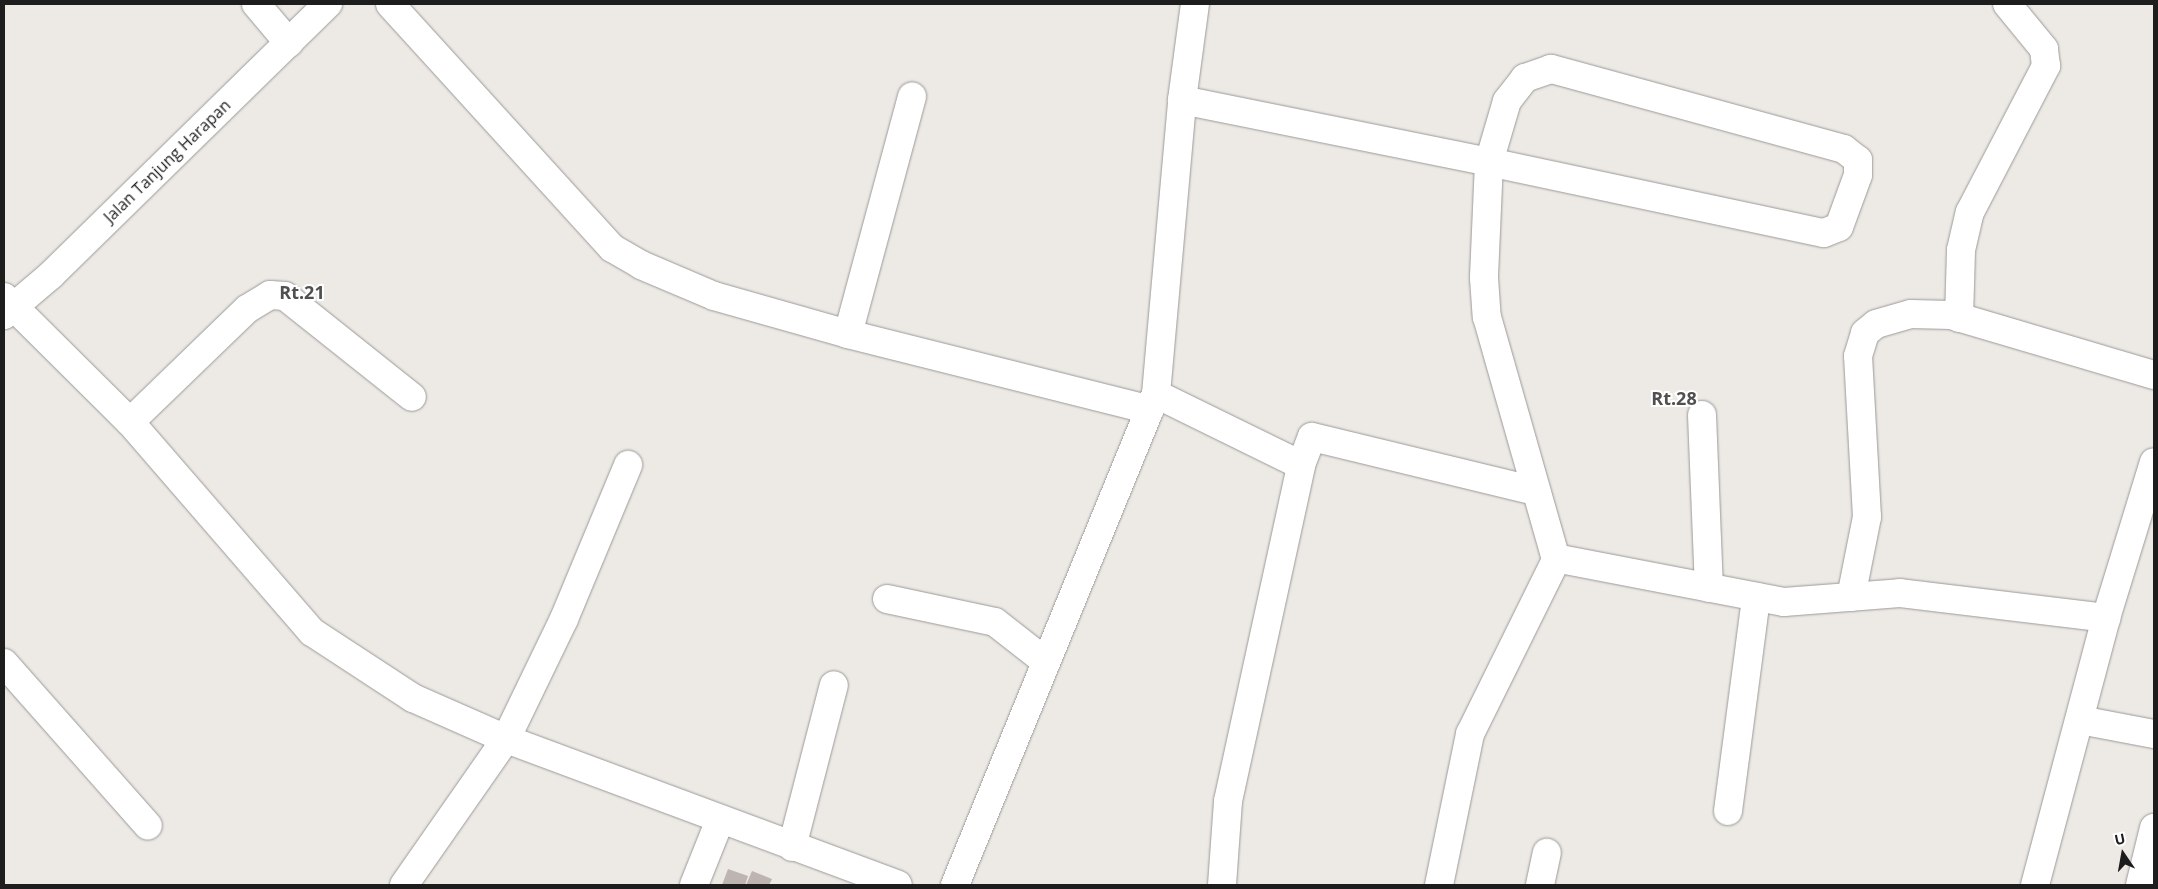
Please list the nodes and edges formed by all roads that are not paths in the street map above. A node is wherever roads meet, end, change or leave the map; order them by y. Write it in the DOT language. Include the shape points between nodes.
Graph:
graph roads {
  1 [pos="256,4"];
  2 [pos="328,4"];
  3 [pos="390,4"];
  4 [pos="1195,4"];
  5 [pos="2007,4"];
  6 [pos="289,43"];
  7 [pos="912,96"];
  8 [pos="1182,100"];
  9 [pos="1489,162"];
  10 [pos="7,306"];
  11 [pos="1959,318"];
  12 [pos="848,334"];
  13 [pos="2154,375"];
  14 [pos="412,397"];
  15 [pos="1153,402"];
  16 [pos="1702,415"];
  17 [pos="130,422"];
  18 [pos="2154,462"];
  19 [pos="1301,465"];
  20 [pos="628,466"];
  21 [pos="1536,491"];
  22 [pos="1555,558"];
  23 [pos="1709,588"];
  24 [pos="1756,597"];
  25 [pos="1850,597"];
  26 [pos="887,599"];
  27 [pos="2106,618"];
  28 [pos="1046,662"];
  29 [pos="4,663"];
  30 [pos="834,685"];
  31 [pos="2080,720"];
  32 [pos="2154,734"];
  33 [pos="506,738"];
  34 [pos="1728,811"];
  35 [pos="720,820"];
  36 [pos="148,826"];
  37 [pos="2154,828"];
  38 [pos="792,847"];
  39 [pos="1547,852"];
  40 [pos="404,885"];
  41 [pos="694,885"];
  42 [pos="898,885"];
  43 [pos="955,885"];
  44 [pos="1222,885"];
  45 [pos="1440,885"];
  46 [pos="1540,885"];
  47 [pos="2035,885"];
  48 [pos="2140,885"];
  1 -- 6 [label="street"];
  2 -- 6 [label="street, Jalan Tanjung Harapan"];
  3 -- 12 [label="street" via="612,248 714,296"];
  4 -- 8 [label="street"];
  5 -- 11 [label="street" via="2044,49 2046,66 1970,212 1961,250"];
  6 -- 10 [label="street, Jalan Tanjung Harapan"];
  7 -- 12 [label="street"];
  8 -- 9 [label="street"];
  8 -- 15 [label="street"];
  9 -- 9 [label="street" via="1824,233 1839,227 1859,166 1844,149 1551,69 1531,74 1516,88"];
  9 -- 21 [label="street" via="1484,278 1487,316"];
  10 -- 17 [label="street"];
  11 -- 13 [label="street"];
  11 -- 25 [label="street" via="1892,317 1876,324 1861,343 1867,517"];
  12 -- 15 [label="street"];
  14 -- 17 [label="street" via="284,296 270,295 247,309"];
  15 -- 19 [label="street"];
  15 -- 28 [label="street"];
  16 -- 23 [label="street"];
  17 -- 33 [label="street" via="312,632 413,698"];
  18 -- 27 [label="street"];
  19 -- 21 [label="street" via="1312,437"];
  19 -- 44 [label="street" via="1228,801"];
  20 -- 33 [label="street" via="564,619"];
  21 -- 22 [label="street"];
  22 -- 23 [label="street"];
  22 -- 45 [label="street" via="1470,734"];
  23 -- 24 [label="street"];
  24 -- 25 [label="street" via="1784,602"];
  24 -- 34 [label="street"];
  25 -- 27 [label="street" via="1900,593"];
  26 -- 28 [label="street" via="995,622"];
  27 -- 31 [label="street"];
  28 -- 43 [label="street"];
  29 -- 36 [label="street"];
  30 -- 38 [label="street"];
  31 -- 32 [label="street"];
  31 -- 47 [label="street"];
  33 -- 35 [label="street"];
  33 -- 40 [label="street"];
  35 -- 38 [label="street"];
  35 -- 41 [label="street"];
  37 -- 48 [label="street"];
  38 -- 42 [label="street"];
  39 -- 46 [label="street"];
}
